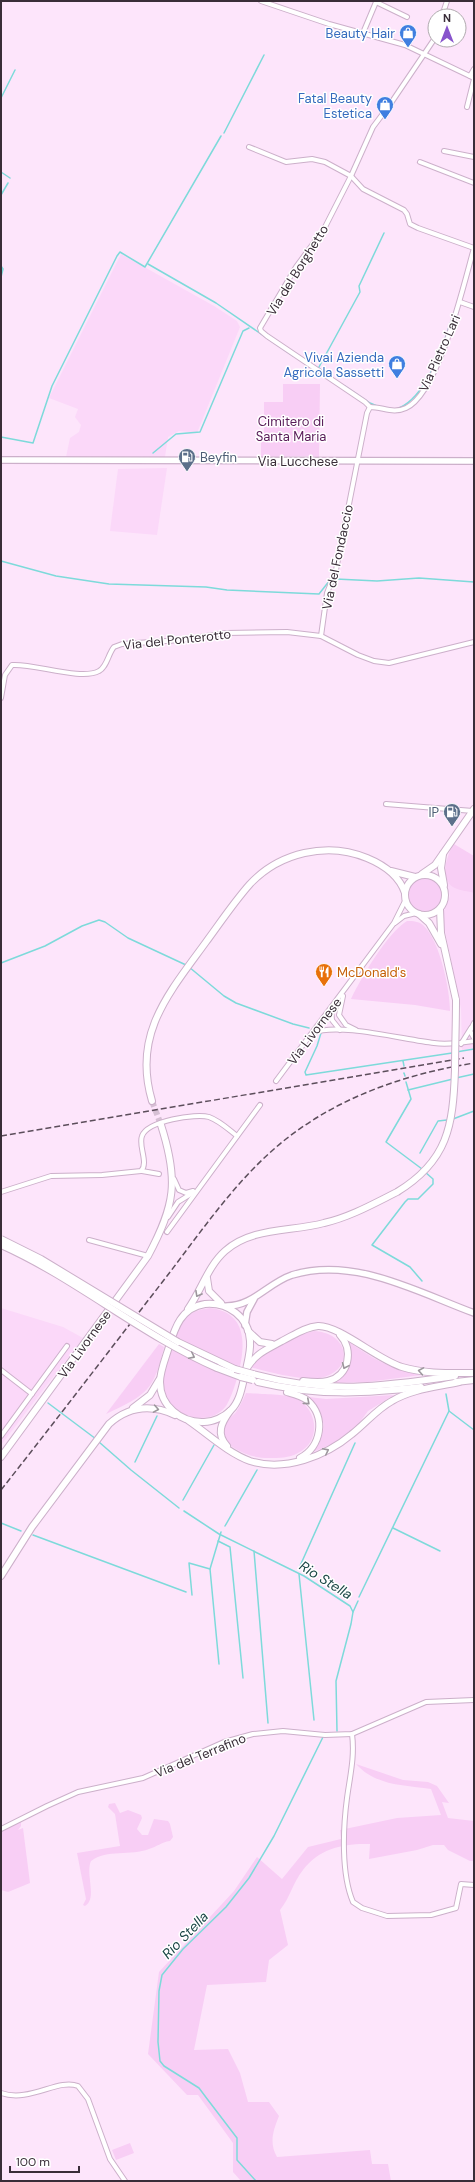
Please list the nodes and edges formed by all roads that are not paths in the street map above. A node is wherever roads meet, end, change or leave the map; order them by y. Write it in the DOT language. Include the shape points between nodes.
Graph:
graph roads {
  1 [pos="261,1"];
  2 [pos="407,17"];
  3 [pos="363,33"];
  4 [pos="428,48"];
  5 [pos="424,53"];
  6 [pos="474,69"];
  7 [pos="473,78"];
  8 [pos="467,107"];
  9 [pos="249,147"];
  10 [pos="444,151"];
  11 [pos="474,157"];
  12 [pos="420,162"];
  13 [pos="351,176"];
  14 [pos="474,183"];
  15 [pos="474,248"];
  16 [pos="460,302"];
  17 [pos="474,307"];
  18 [pos="370,407"];
  19 [pos="1,460"];
  20 [pos="356,461"];
  21 [pos="474,461"];
  22 [pos="321,636"];
  23 [pos="474,642"];
  24 [pos="1,698"];
  25 [pos="386,804"];
  26 [pos="473,810"];
  27 [pos="444,852"];
  28 [pos="391,871"];
  29 [pos="417,876"];
  30 [pos="444,887"];
  31 [pos="405,896"];
  32 [pos="440,909"];
  33 [pos="417,913"];
  34 [pos="394,923"];
  35 [pos="446,954"];
  36 [pos="347,987"];
  37 [pos="331,1008"];
  38 [pos="474,1023"];
  39 [pos="471,1028"];
  40 [pos="340,1030"];
  41 [pos="358,1032"];
  42 [pos="312,1033"];
  43 [pos="474,1040"];
  44 [pos="460,1044"];
  45 [pos="276,1082"];
  46 [pos="152,1101"];
  47 [pos="260,1105"];
  48 [pos="161,1125"];
  49 [pos="237,1136"];
  50 [pos="142,1170"];
  51 [pos="159,1174"];
  52 [pos="172,1174"];
  53 [pos="197,1190"];
  54 [pos="1,1192"];
  55 [pos="166,1221"];
  56 [pos="165,1230"];
  57 [pos="1,1238"];
  58 [pos="89,1240"];
  59 [pos="1,1245"];
  60 [pos="148,1256"];
  61 [pos="208,1274"];
  62 [pos="255,1297"];
  63 [pos="226,1306"];
  64 [pos="186,1312"];
  65 [pos="474,1313"];
  66 [pos="245,1324"];
  67 [pos="248,1331"];
  68 [pos="337,1331"];
  69 [pos="280,1342"];
  70 [pos="67,1346"];
  71 [pos="246,1368"];
  72 [pos="1,1370"];
  73 [pos="474,1373"];
  74 [pos="160,1376"];
  75 [pos="255,1379"];
  76 [pos="275,1380"];
  77 [pos="474,1380"];
  78 [pos="460,1382"];
  79 [pos="32,1394"];
  80 [pos="130,1410"];
  81 [pos="230,1411"];
  82 [pos="181,1418"];
  83 [pos="189,1421"];
  84 [pos="1,1436"];
  85 [pos="232,1452"];
  86 [pos="1,1457"];
  87 [pos="289,1462"];
  88 [pos="1,1576"];
  89 [pos="474,1700"];
  90 [pos="352,1734"];
  91 [pos="1,1830"];
  92 [pos="474,1885"];
  93 [pos="1,2094"];
  94 [pos="125,2181"];
  1 -- 3 [label="street"];
  2 -- 3 [label="street" via="376,2"];
  3 -- 5 [label="street"];
  4 -- 5 [label="street, Via del Borghetto"];
  5 -- 7 [label="street"];
  5 -- 13 [label="street, Via del Borghetto" via="373,127"];
  6 -- 7 [label="street"];
  7 -- 8 [label="street"];
  9 -- 13 [label="street" via="286,162 319,160"];
  10 -- 11 [label="street"];
  12 -- 14 [label="street"];
  13 -- 15 [label="street" via="363,189 404,210 410,224"];
  13 -- 18 [label="street, Via del Borghetto" via="324,229 296,267 260,328 267,336"];
  15 -- 16 [label="street, Via Pietro Lari"];
  16 -- 17 [label="street"];
  16 -- 18 [label="street, Via Pietro Lari" via="429,382 416,400 407,408 395,411"];
  18 -- 20 [label="street" via="365,417"];
  19 -- 20 [label="main road, Via Lucchese"];
  20 -- 21 [label="main road, Via Lucchese"];
  20 -- 22 [label="street, Via del Fondaccio" via="336,570 327,593"];
  22 -- 23 [label="street" via="358,655 389,663"];
  22 -- 24 [label="street, Via del Ponterotto" via="287,632 226,633 181,640 122,644 111,651 102,669 93,673 12,665 5,676"];
  25 -- 26 [label="street"];
  26 -- 27 [label="main road, Via Livornese"];
  27 -- 29 [label="main road, Via Livornese" via="431,868"];
  27 -- 30 [label="main road"];
  28 -- 29 [label="main road"];
  28 -- 31 [label="main road" via="401,882"];
  28 -- 46 [label="main road" via="361,856 338,851 312,852 283,860 268,868 251,883 164,1002 150,1034 146,1067"];
  29 -- 30 [label="main road" via="427,874"];
  29 -- 31 [label="main road, Via Livornese" via="409,883"];
  30 -- 32 [label="main road" via="445,898"];
  31 -- 33 [label="main road" via="408,905"];
  31 -- 34 [label="street, Via Livornese"];
  32 -- 33 [label="main road, Via Livornese" via="430,914"];
  32 -- 35 [label="main road" via="441,933"];
  33 -- 34 [label="street, Via Livornese" via="404,916"];
  33 -- 35 [label="main road" via="429,923"];
  34 -- 36 [label="street, Via Livornese"];
  35 -- 61 [label="main road, bridge" via="456,1000 454,1097 448,1132 442,1149 429,1167 410,1184 362,1210 325,1223 247,1237 222,1254"];
  36 -- 37 [label="street, Via Livornese"];
  36 -- 41 [label="street" via="339,1015 346,1025"];
  37 -- 40 [label="street" via="332,1020"];
  37 -- 42 [label="street, Via Livornese"];
  38 -- 39 [label="street"];
  39 -- 43 [label="street"];
  39 -- 44 [label="street"];
  40 -- 41 [label="street"];
  40 -- 42 [label="street" via="320,1030"];
  41 -- 44 [label="street" via="434,1043"];
  42 -- 45 [label="street, Via Livornese"];
  43 -- 44 [label="street"];
  47 -- 49 [label="street, Via Livornese"];
  48 -- 52 [label="main road" via="170,1154"];
  49 -- 50 [label="street" via="222,1124 205,1116 155,1124 146,1129 141,1136 144,1165"];
  49 -- 53 [label="street, Via Livornese"];
  50 -- 51 [label="street"];
  50 -- 54 [label="street" via="102,1175 51,1176"];
  52 -- 53 [label="street" via="179,1190"];
  52 -- 55 [label="main road" via="171,1201"];
  53 -- 55 [label="street, Via Livornese" via="178,1202"];
  53 -- 56 [label="street, Via Livornese"];
  55 -- 56 [label="main road"];
  56 -- 60 [label="main road, Via Livornese"];
  57 -- 75 [label="main road, bridge" via="41,1259 178,1342"];
  58 -- 60 [label="street"];
  59 -- 75 [label="main road, one-way, bridge" via="53,1273 187,1354 241,1377"];
  60 -- 86 [label="main road, Via Livornese"];
  61 -- 63 [label="main road" via="209,1291"];
  61 -- 64 [label="main road, one-way"];
  62 -- 63 [label="main road" via="241,1305"];
  62 -- 65 [label="main road" via="270,1285 290,1276 316,1270 338,1270 387,1280"];
  62 -- 66 [label="main road" via="247,1312"];
  63 -- 64 [label="main road" via="205,1304"];
  63 -- 66 [label="main road" via="240,1316"];
  64 -- 74 [label="main road" via="175,1328"];
  66 -- 67 [label="main road"];
  67 -- 69 [label="main road" via="263,1344"];
  67 -- 71 [label="main road" via="250,1344"];
  68 -- 69 [label="main road" via="326,1326 312,1327"];
  73 -- 68 [label="main road, one-way" via="439,1374 401,1367"];
  68 -- 76 [label="main road, one-way" via="345,1341 348,1352 346,1367 338,1376 322,1382"];
  69 -- 71 [label="main road" via="258,1354"];
  70 -- 79 [label="street"];
  71 -- 81 [label="main road" via="240,1395"];
  72 -- 79 [label="street"];
  73 -- 76 [label="main road" via="367,1387 320,1387"];
  74 -- 80 [label="main road" via="150,1395"];
  74 -- 82 [label="main road" via="164,1399"];
  75 -- 76 [label="main road"];
  75 -- 78 [label="main road" via="304,1391 361,1394"];
  75 -- 87 [label="main road, one-way" via="304,1398 317,1414 320,1428 316,1442 303,1456"];
  77 -- 78 [label="main road"];
  87 -- 78 [label="main road, one-way" via="318,1454 338,1444 354,1433 380,1408 399,1397"];
  79 -- 84 [label="street"];
  80 -- 82 [label="main road, one-way" via="156,1408"];
  80 -- 88 [label="main road" via="113,1420 93,1445 32,1527"];
  81 -- 83 [label="main road" via="209,1422"];
  81 -- 85 [label="main road" via="222,1424 220,1434"];
  82 -- 83 [label="main road"];
  83 -- 85 [label="main road"];
  85 -- 87 [label="main road" via="261,1464"];
  89 -- 90 [label="street, Via del Terrafino" via="426,1702"];
  90 -- 91 [label="street, Via del Terrafino" via="283,1731 253,1734 224,1742 143,1778 78,1792"];
  90 -- 92 [label="street" via="354,1755 345,1826 347,1884 353,1902 362,1908 387,1916 431,1915 456,1908 461,1884"];
  93 -- 94 [label="street" via="20,2097 67,2084 78,2086 88,2099 110,2159"];
}
